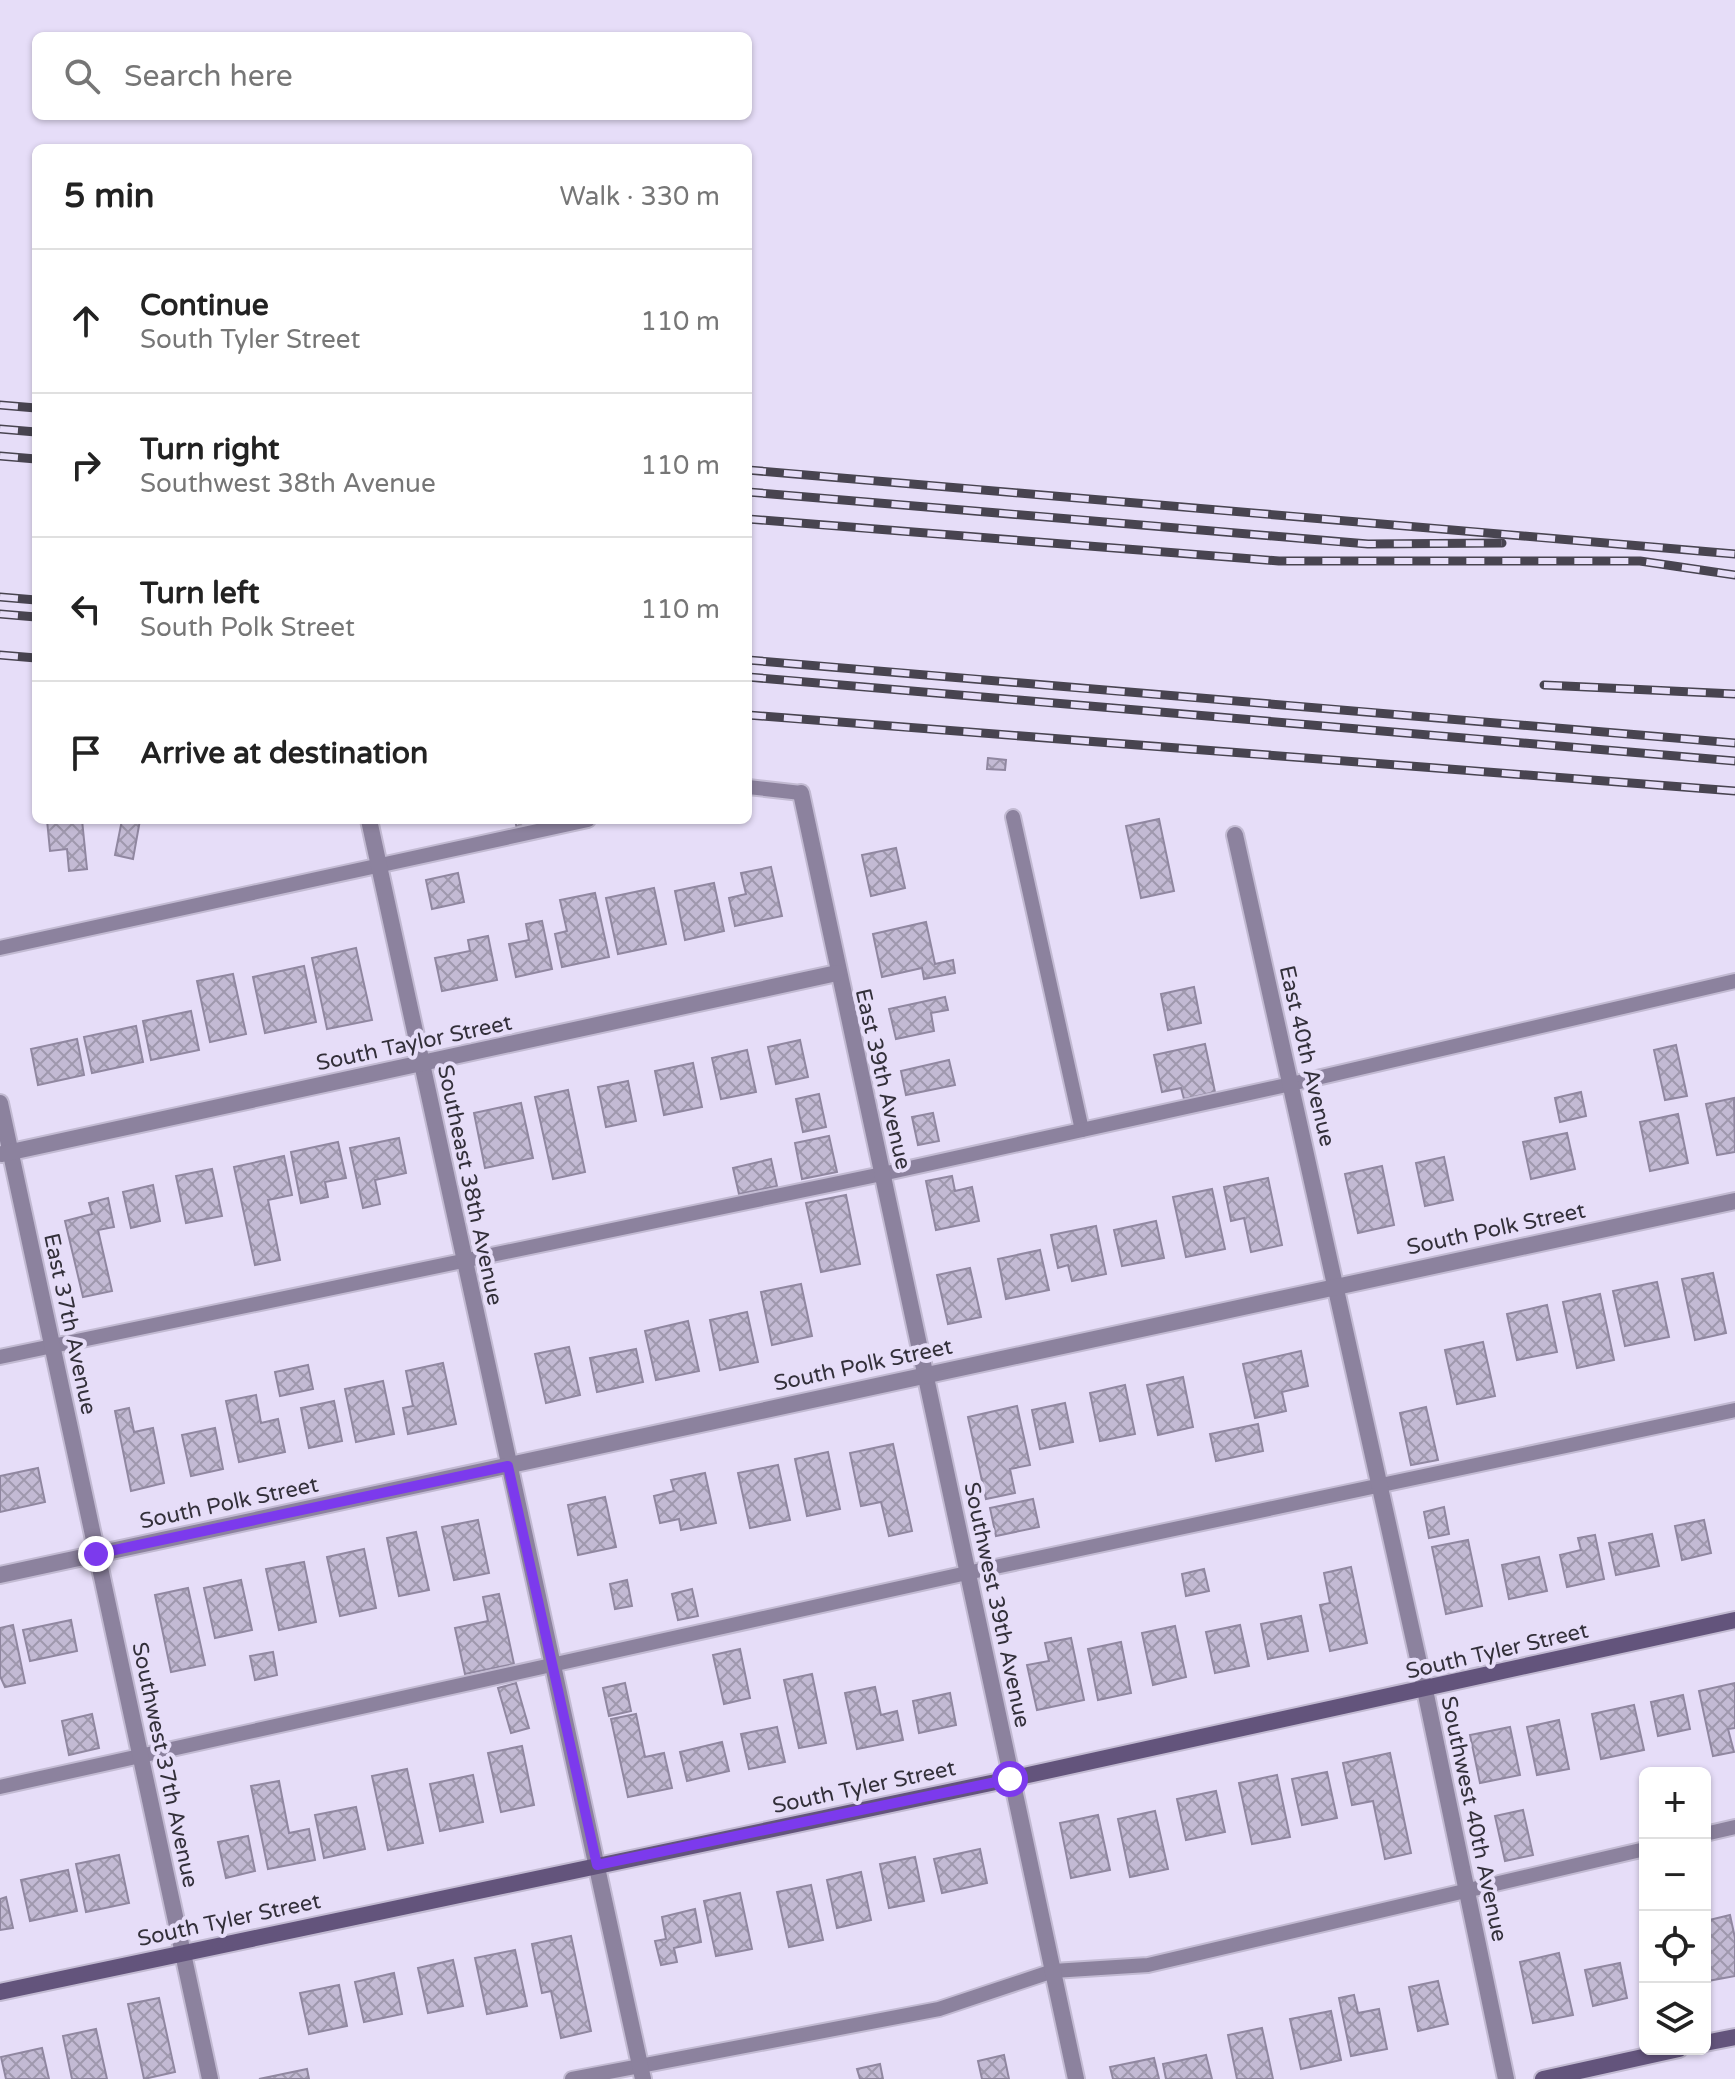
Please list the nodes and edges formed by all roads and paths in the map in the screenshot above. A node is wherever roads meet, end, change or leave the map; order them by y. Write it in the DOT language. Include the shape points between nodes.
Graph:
graph roads {
  1 [pos="752,787"];
  2 [pos="801,793"];
  3 [pos="1013,817"];
  4 [pos="370,824"];
  5 [pos="569,824"];
  6 [pos="1235,835"];
  7 [pos="379,865"];
  8 [pos="0,948"];
  9 [pos="837,973"];
  10 [pos="1735,981"];
  11 [pos="421,1064"];
  12 [pos="1291,1084"];
  13 [pos="0,1103"];
  14 [pos="1082,1130"];
  15 [pos="5,1153"];
  16 [pos="882,1174"];
  17 [pos="1735,1201"];
  18 [pos="464,1261"];
  19 [pos="1336,1286"];
  20 [pos="53,1345"];
  21 [pos="0,1357"];
  22 [pos="926,1374"];
  23 [pos="1735,1410"];
  24 [pos="508,1466"];
  25 [pos="1379,1484"];
  26 [pos="96,1554"];
  27 [pos="967,1573"];
  28 [pos="0,1575"];
  29 [pos="1735,1620"];
  30 [pos="553,1665"];
  31 [pos="1425,1690"];
  32 [pos="140,1755"];
  33 [pos="1010,1779"];
  34 [pos="0,1787"];
  35 [pos="1735,1827"];
  36 [pos="1711,1833"];
  37 [pos="1639,1850"];
  38 [pos="597,1865"];
  39 [pos="1467,1892"];
  40 [pos="183,1952"];
  41 [pos="1053,1971"];
  42 [pos="0,1992"];
  43 [pos="1735,2037"];
  44 [pos="1711,2042"];
  45 [pos="1652,2055"];
  46 [pos="642,2072"];
  47 [pos="210,2079"];
  48 [pos="572,2079"];
  49 [pos="1076,2079"];
  50 [pos="1506,2079"];
  51 [pos="1543,2079"];
  1 -- 2 [label="lane"];
  2 -- 9 [label="street, East 39th Avenue"];
  3 -- 14 [label="lane"];
  4 -- 7 [label="street, Southeast 38th Avenue"];
  5 -- 7 [label="lane"];
  6 -- 12 [label="street, East 40th Avenue"];
  7 -- 8 [label="lane"];
  7 -- 11 [label="street, Southeast 38th Avenue"];
  9 -- 11 [label="street, South Taylor Street"];
  9 -- 16 [label="street, East 39th Avenue"];
  10 -- 12 [label="lane"];
  11 -- 15 [label="street, South Taylor Street"];
  11 -- 18 [label="street, Southeast 38th Avenue"];
  12 -- 14 [label="lane"];
  12 -- 19 [label="street, East 40th Avenue"];
  13 -- 15 [label="street, East 37th Avenue"];
  14 -- 16 [label="lane"];
  15 -- 20 [label="street, East 37th Avenue"];
  16 -- 18 [label="lane"];
  16 -- 22 [label="street, East 39th Avenue"];
  17 -- 19 [label="street, South Polk Street"];
  18 -- 20 [label="lane"];
  18 -- 24 [label="street, Southeast 38th Avenue"];
  19 -- 22 [label="street, South Polk Street"];
  19 -- 25 [label="street, Southwest 40th Avenue"];
  20 -- 21 [label="lane"];
  20 -- 26 [label="street, East 37th Avenue"];
  22 -- 24 [label="street, South Polk Street"];
  22 -- 27 [label="street, Southwest 39th Avenue"];
  23 -- 25 [label="lane"];
  24 -- 26 [label="street, South Polk Street"];
  24 -- 30 [label="street, Southeast 38th Avenue"];
  25 -- 27 [label="lane"];
  25 -- 31 [label="street, Southwest 40th Avenue"];
  26 -- 28 [label="street, South Polk Street"];
  26 -- 32 [label="street, Southwest 37th Avenue"];
  27 -- 30 [label="lane"];
  27 -- 33 [label="street, Southwest 39th Avenue"];
  29 -- 31 [label="main road, South Tyler Street"];
  30 -- 32 [label="lane"];
  30 -- 38 [label="street, Southeast 38th Avenue"];
  31 -- 33 [label="main road, South Tyler Street"];
  31 -- 39 [label="street, Southwest 40th Avenue"];
  32 -- 34 [label="lane"];
  32 -- 40 [label="street, Southwest 37th Avenue"];
  33 -- 38 [label="main road, South Tyler Street"];
  33 -- 41 [label="street, Southwest 39th Avenue"];
  35 -- 36 [label="lane"];
  37 -- 39 [label="lane"];
  38 -- 40 [label="main road, South Tyler Street"];
  38 -- 46 [label="street, Southeast 38th Avenue"];
  39 -- 41 [label="lane" via="1148,1965"];
  39 -- 50 [label="street, Southwest 40th Avenue"];
  40 -- 42 [label="main road, South Tyler Street"];
  40 -- 47 [label="street, Southwest 37th Avenue"];
  41 -- 46 [label="lane" via="939,2009"];
  41 -- 49 [label="street, Southwest 39th Avenue"];
  43 -- 44 [label="main road"];
  45 -- 51 [label="main road"];
  46 -- 48 [label="lane"];
}
